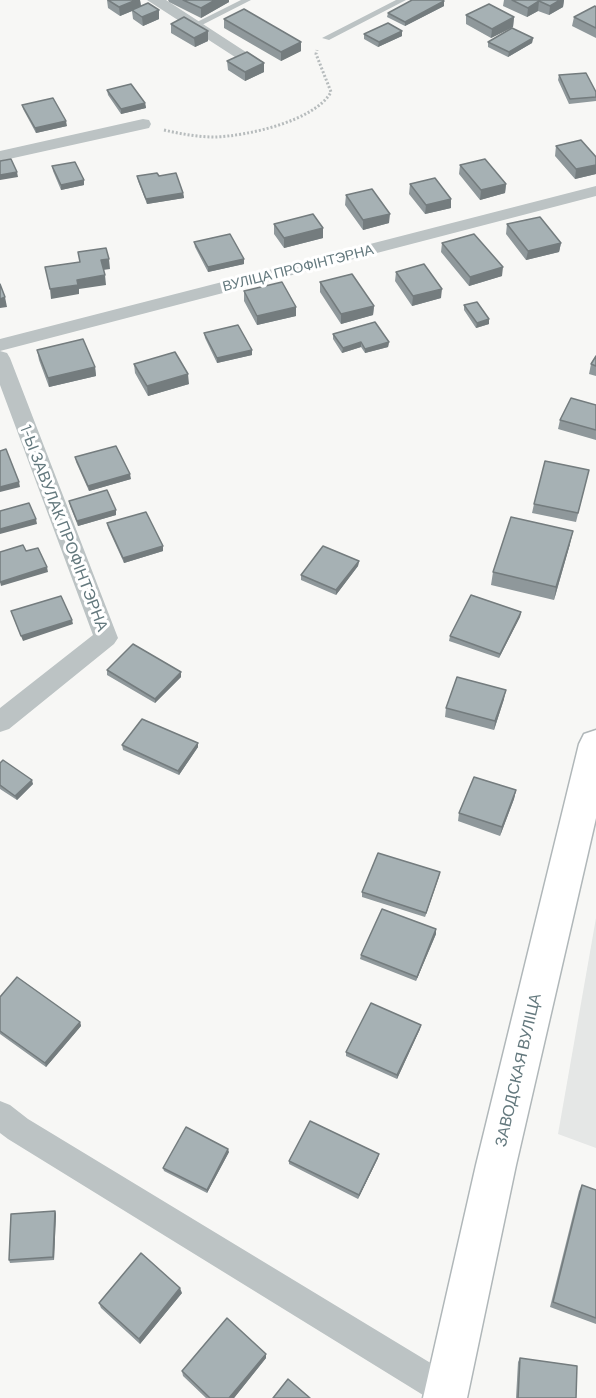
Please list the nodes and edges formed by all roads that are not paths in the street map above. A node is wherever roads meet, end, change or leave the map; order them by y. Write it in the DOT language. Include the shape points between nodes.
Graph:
graph roads {
  1 [pos="155,0"];
  2 [pos="247,0"];
  3 [pos="402,0"];
  4 [pos="195,25"];
  5 [pos="326,38"];
  6 [pos="241,54"];
  7 [pos="143,124"];
  8 [pos="0,156"];
  9 [pos="596,191"];
  10 [pos="0,345"];
  11 [pos="0,358"];
  12 [pos="0,722"];
  13 [pos="596,744"];
  14 [pos="6,1129"];
  15 [pos="443,1395"];
  1 -- 4 [label="street"];
  2 -- 4 [label="lane"];
  3 -- 5 [label="lane"];
  4 -- 6 [label="street"];
  7 -- 8 [label="street"];
  9 -- 10 [label="street, ВУЛІЦА ПРОФІНТЭРНА"];
  11 -- 12 [label="street, 1-Ы ЗАВУЛАК ПРОФІНТЭРНА" via="106,638"];
  13 -- 15 [label="main road, ЗАВОДСКАЯ ВУЛІЦА"];
  14 -- 15 [label="street"];
}
